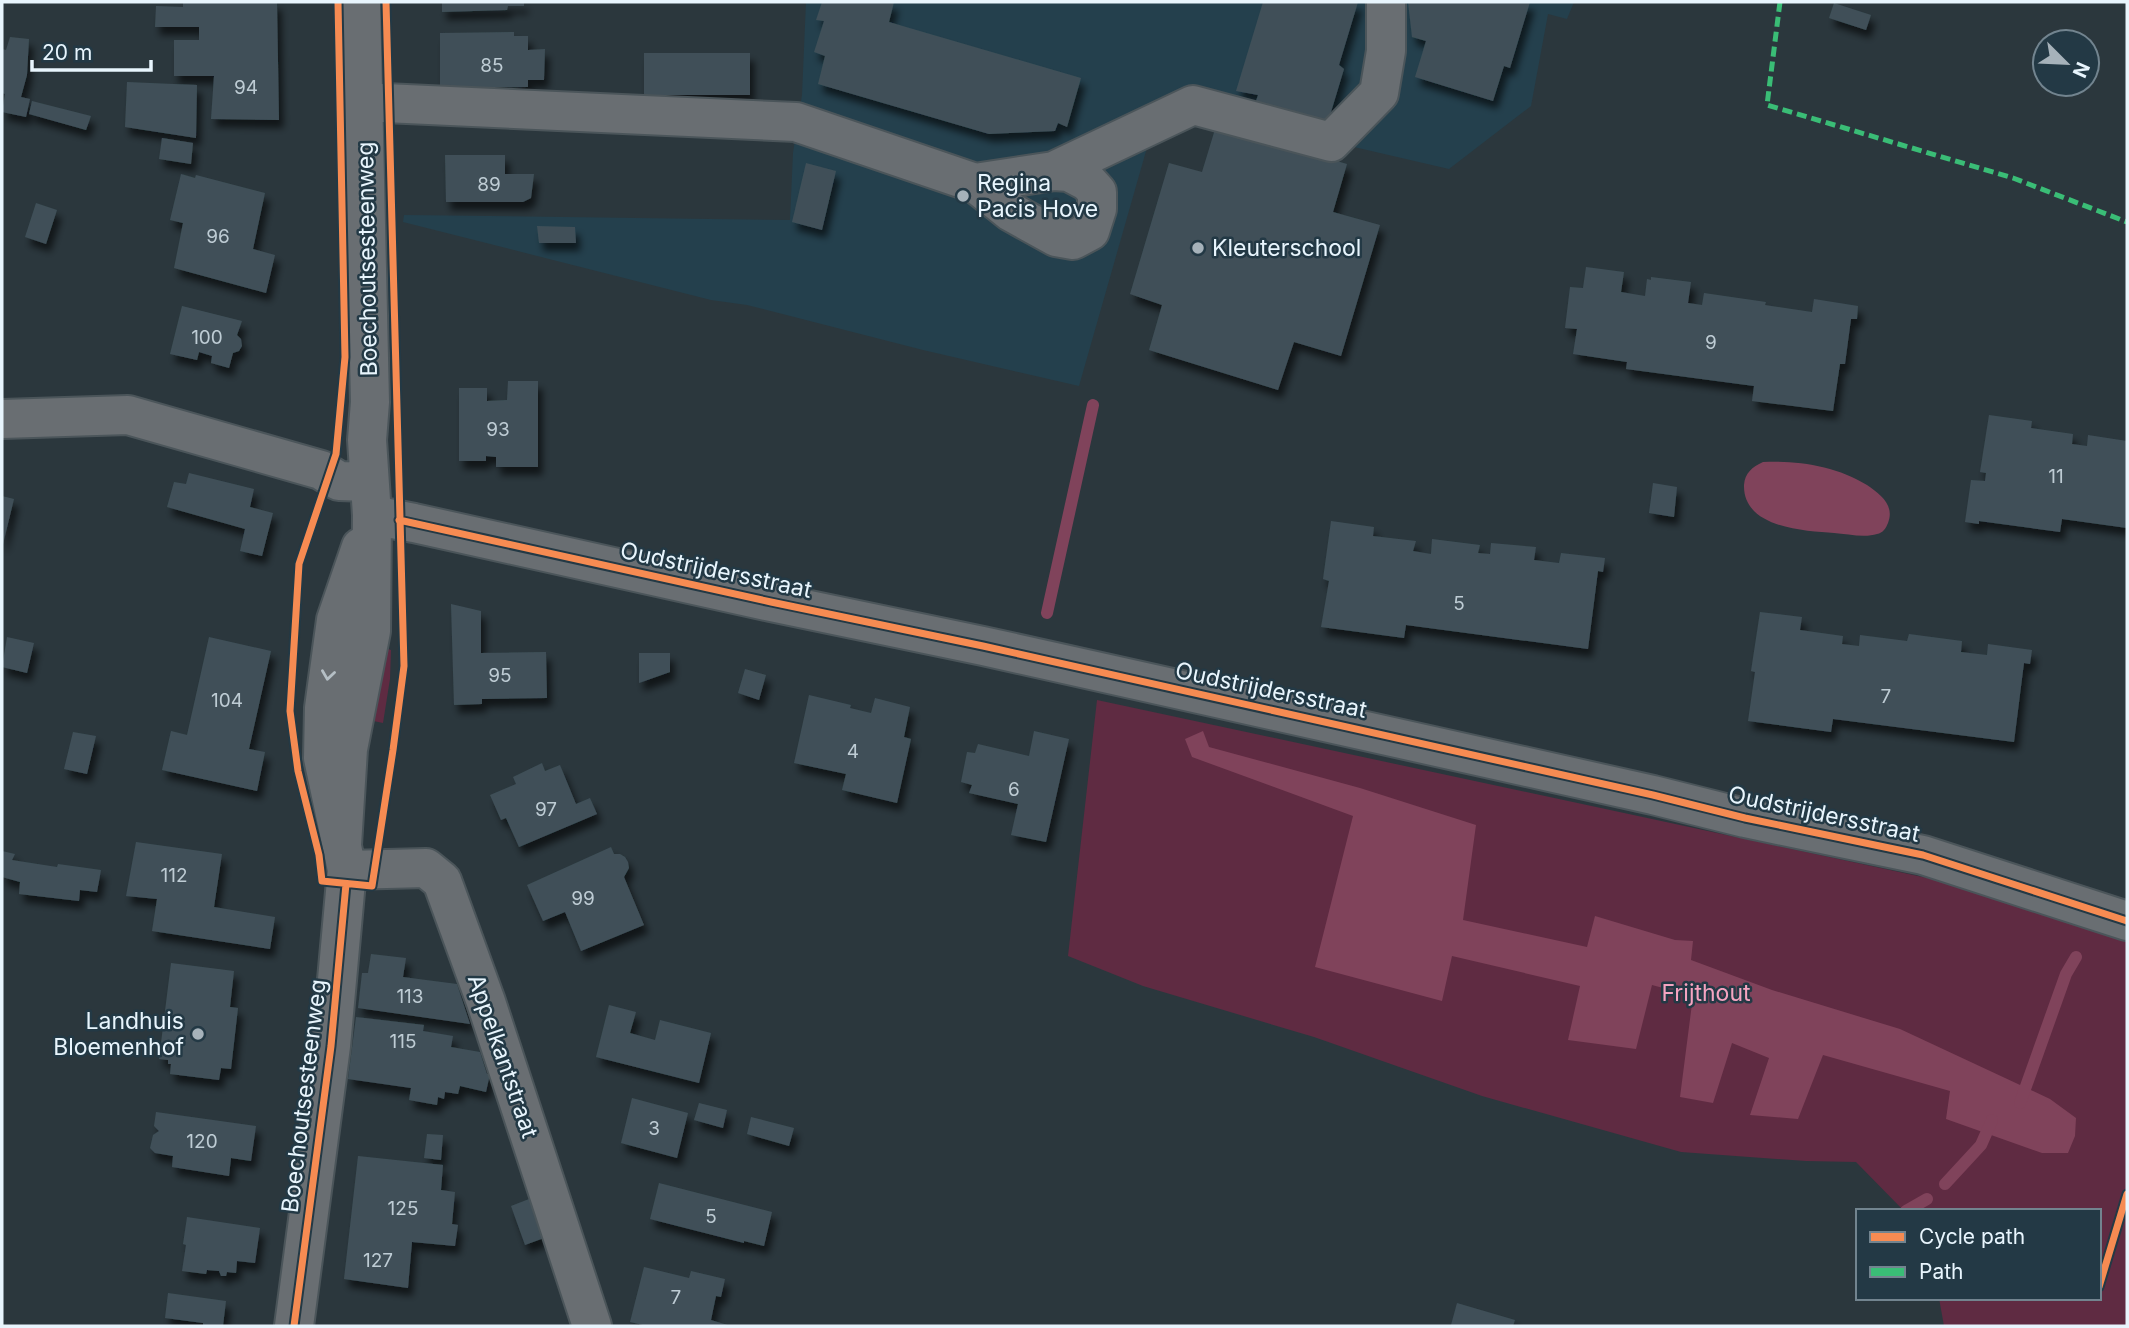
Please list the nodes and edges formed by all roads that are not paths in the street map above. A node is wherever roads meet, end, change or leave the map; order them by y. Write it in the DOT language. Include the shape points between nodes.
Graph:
graph roads {
  1 [pos="361,2"];
  2 [pos="1386,2"];
  3 [pos="363,102"];
  4 [pos="1054,171"];
  5 [pos="975,183"];
  6 [pos="2,419"];
  7 [pos="370,499"];
  8 [pos="345,857"];
  9 [pos="2127,921"];
  10 [pos="294,1326"];
  11 [pos="592,1326"];
  1 -- 3 [label="street, Boechoutsesteenweg"];
  2 -- 4 [label="street" via="1379,93 1331,142 1193,105"];
  3 -- 5 [label="street" via="796,122"];
  3 -- 7 [label="street, Boechoutsesteenweg"];
  4 -- 5 [label="street"];
  4 -- 5 [label="street" via="1069,172 1097,192 1090,231 1073,240 1038,228"];
  6 -- 7 [label="street, Oudstrijdersstraat" via="128,415 321,470"];
  7 -- 8 [label="street, Boechoutsesteenweg" via="354,626 324,708 323,758"];
  7 -- 9 [label="street, Oudstrijdersstraat" via="414,523 1923,855"];
  8 -- 10 [label="street, Boechoutsesteenweg" via="331,1046"];
  8 -- 11 [label="street, Appelkantstraat" via="426,868 442,881"];
}
